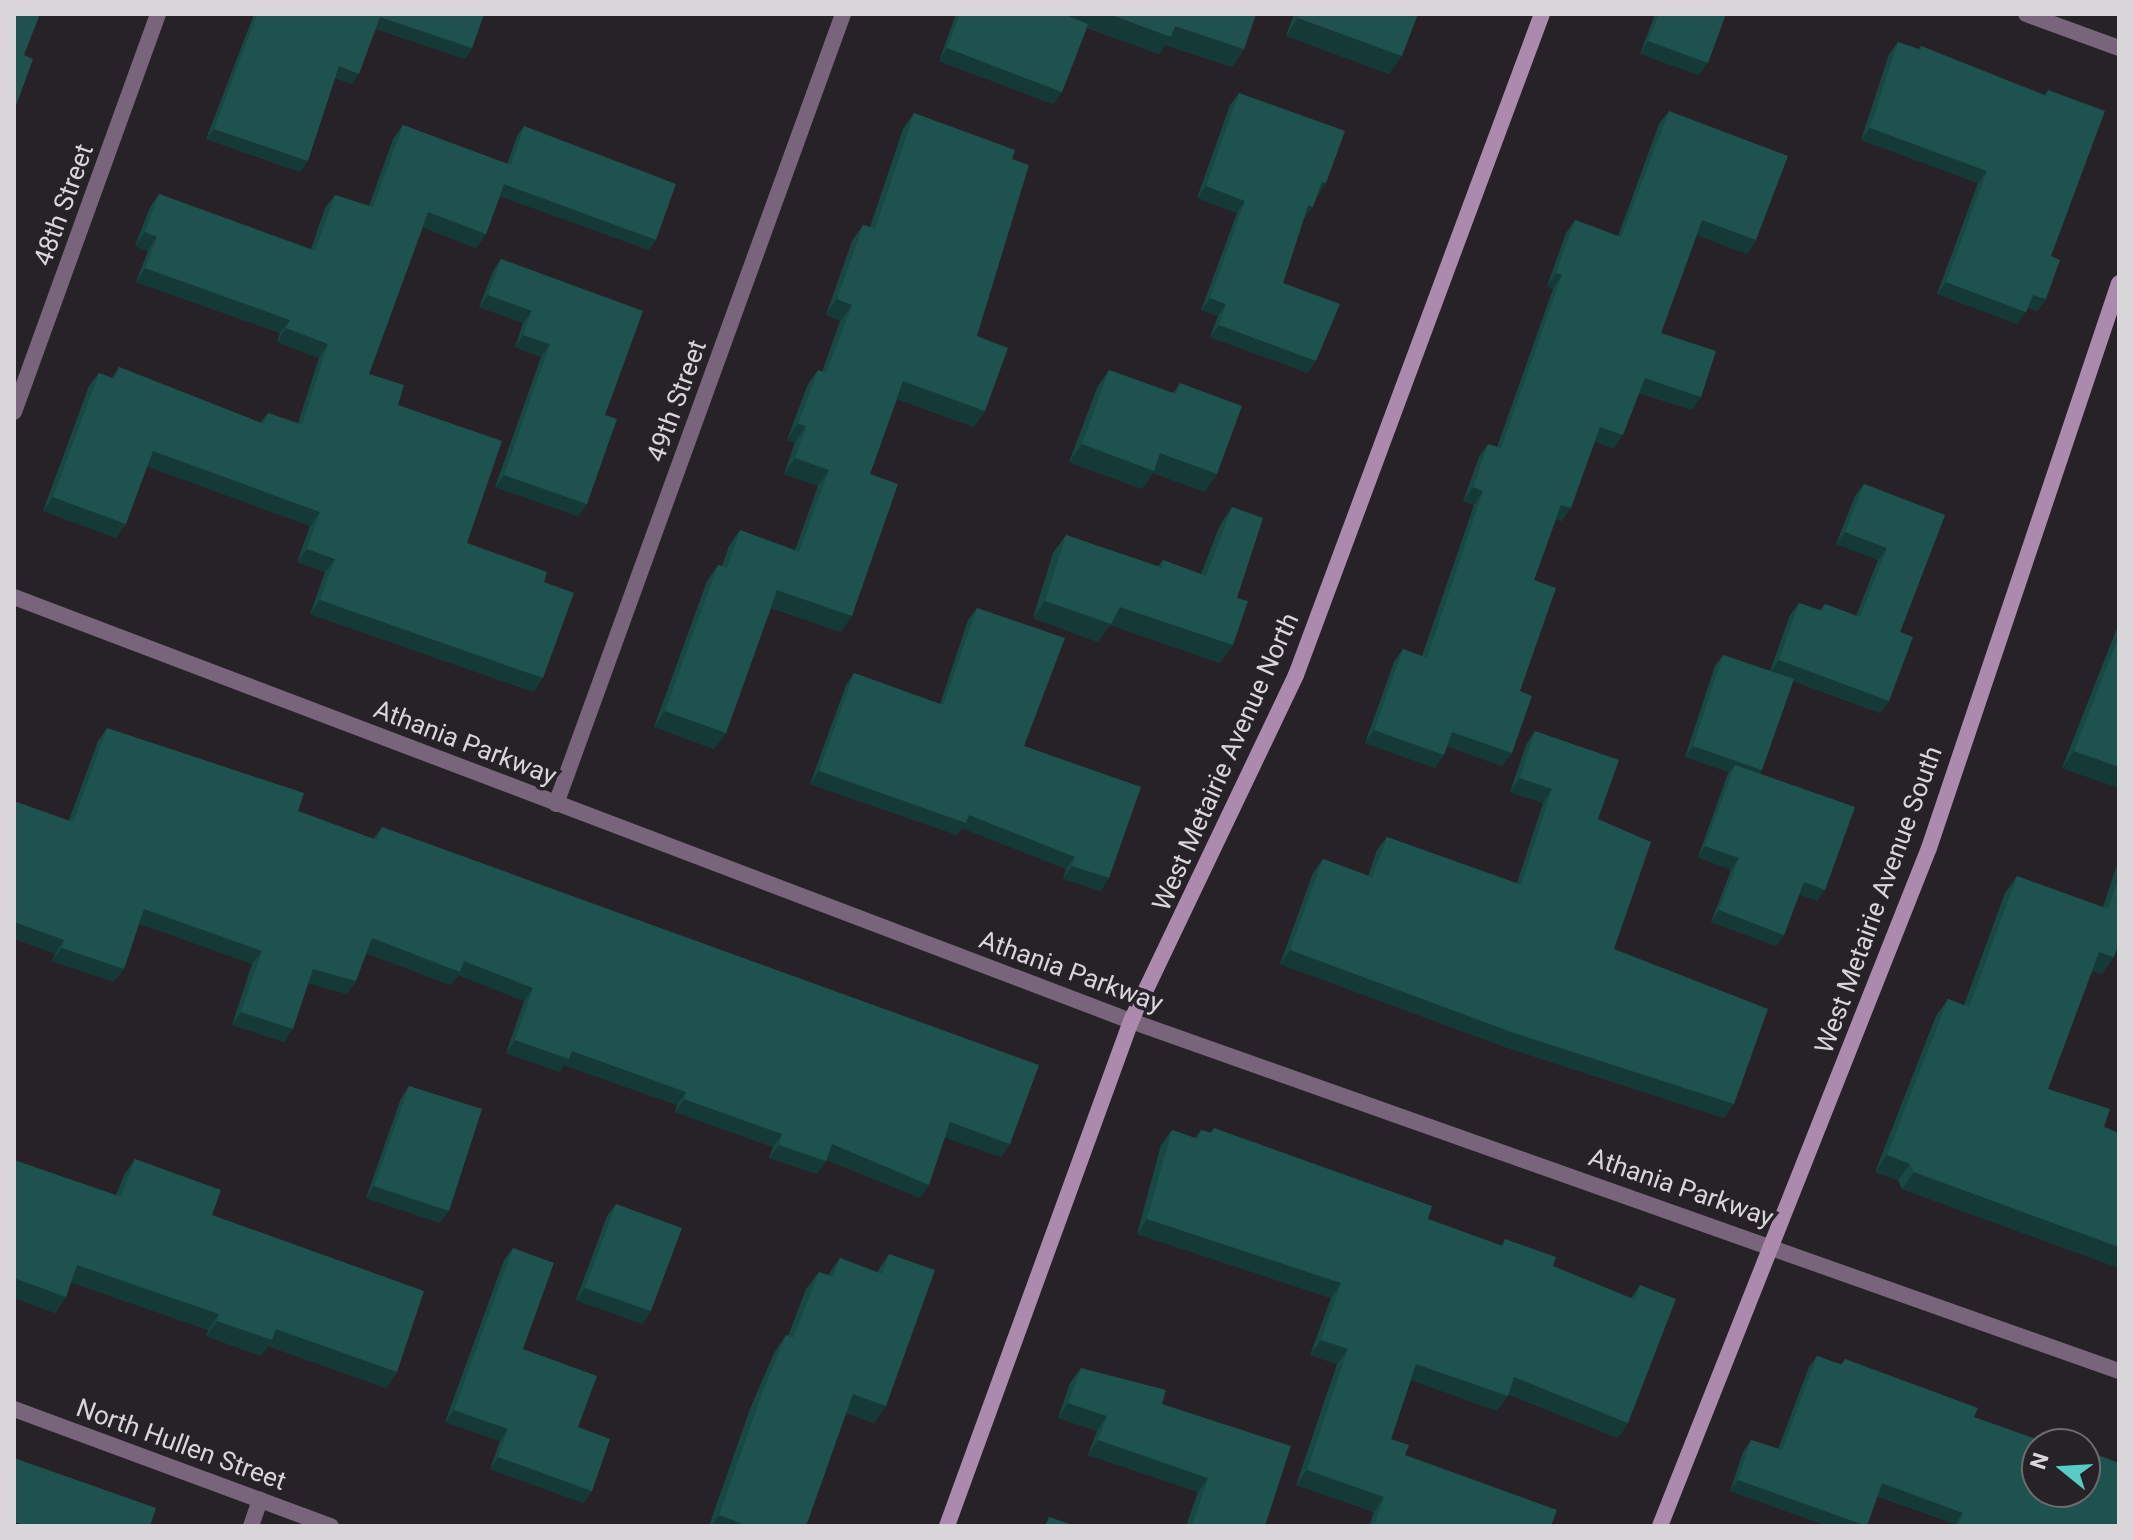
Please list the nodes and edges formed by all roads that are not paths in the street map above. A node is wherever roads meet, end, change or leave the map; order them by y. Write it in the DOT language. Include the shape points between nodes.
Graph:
graph roads {
  1 [pos="158,14"];
  2 [pos="843,14"];
  3 [pos="1542,14"];
  4 [pos="2026,14"];
  5 [pos="2119,48"];
  6 [pos="2119,283"];
  7 [pos="14,412"];
  8 [pos="14,597"];
  9 [pos="556,804"];
  10 [pos="1131,1021"];
  11 [pos="1772,1245"];
  12 [pos="2119,1371"];
  13 [pos="14,1409"];
  14 [pos="260,1500"];
  15 [pos="251,1526"];
  16 [pos="331,1526"];
  17 [pos="947,1526"];
  18 [pos="1660,1526"];
  1 -- 7 [label="street, 48th Street"];
  2 -- 9 [label="street, 49th Street"];
  3 -- 10 [label="main road, West Metairie Avenue North" via="1296,675"];
  4 -- 5 [label="street"];
  6 -- 11 [label="main road, West Metairie Avenue South" via="1929,848"];
  8 -- 9 [label="street, Athania Parkway"];
  9 -- 10 [label="street, Athania Parkway"];
  10 -- 11 [label="street, Athania Parkway"];
  10 -- 17 [label="main road, West Metairie Avenue North"];
  11 -- 12 [label="street, Athania Parkway"];
  11 -- 18 [label="main road, West Metairie Avenue South"];
  13 -- 14 [label="street, North Hullen Street"];
  14 -- 15 [label="street"];
  14 -- 16 [label="street, North Hullen Street"];
}
